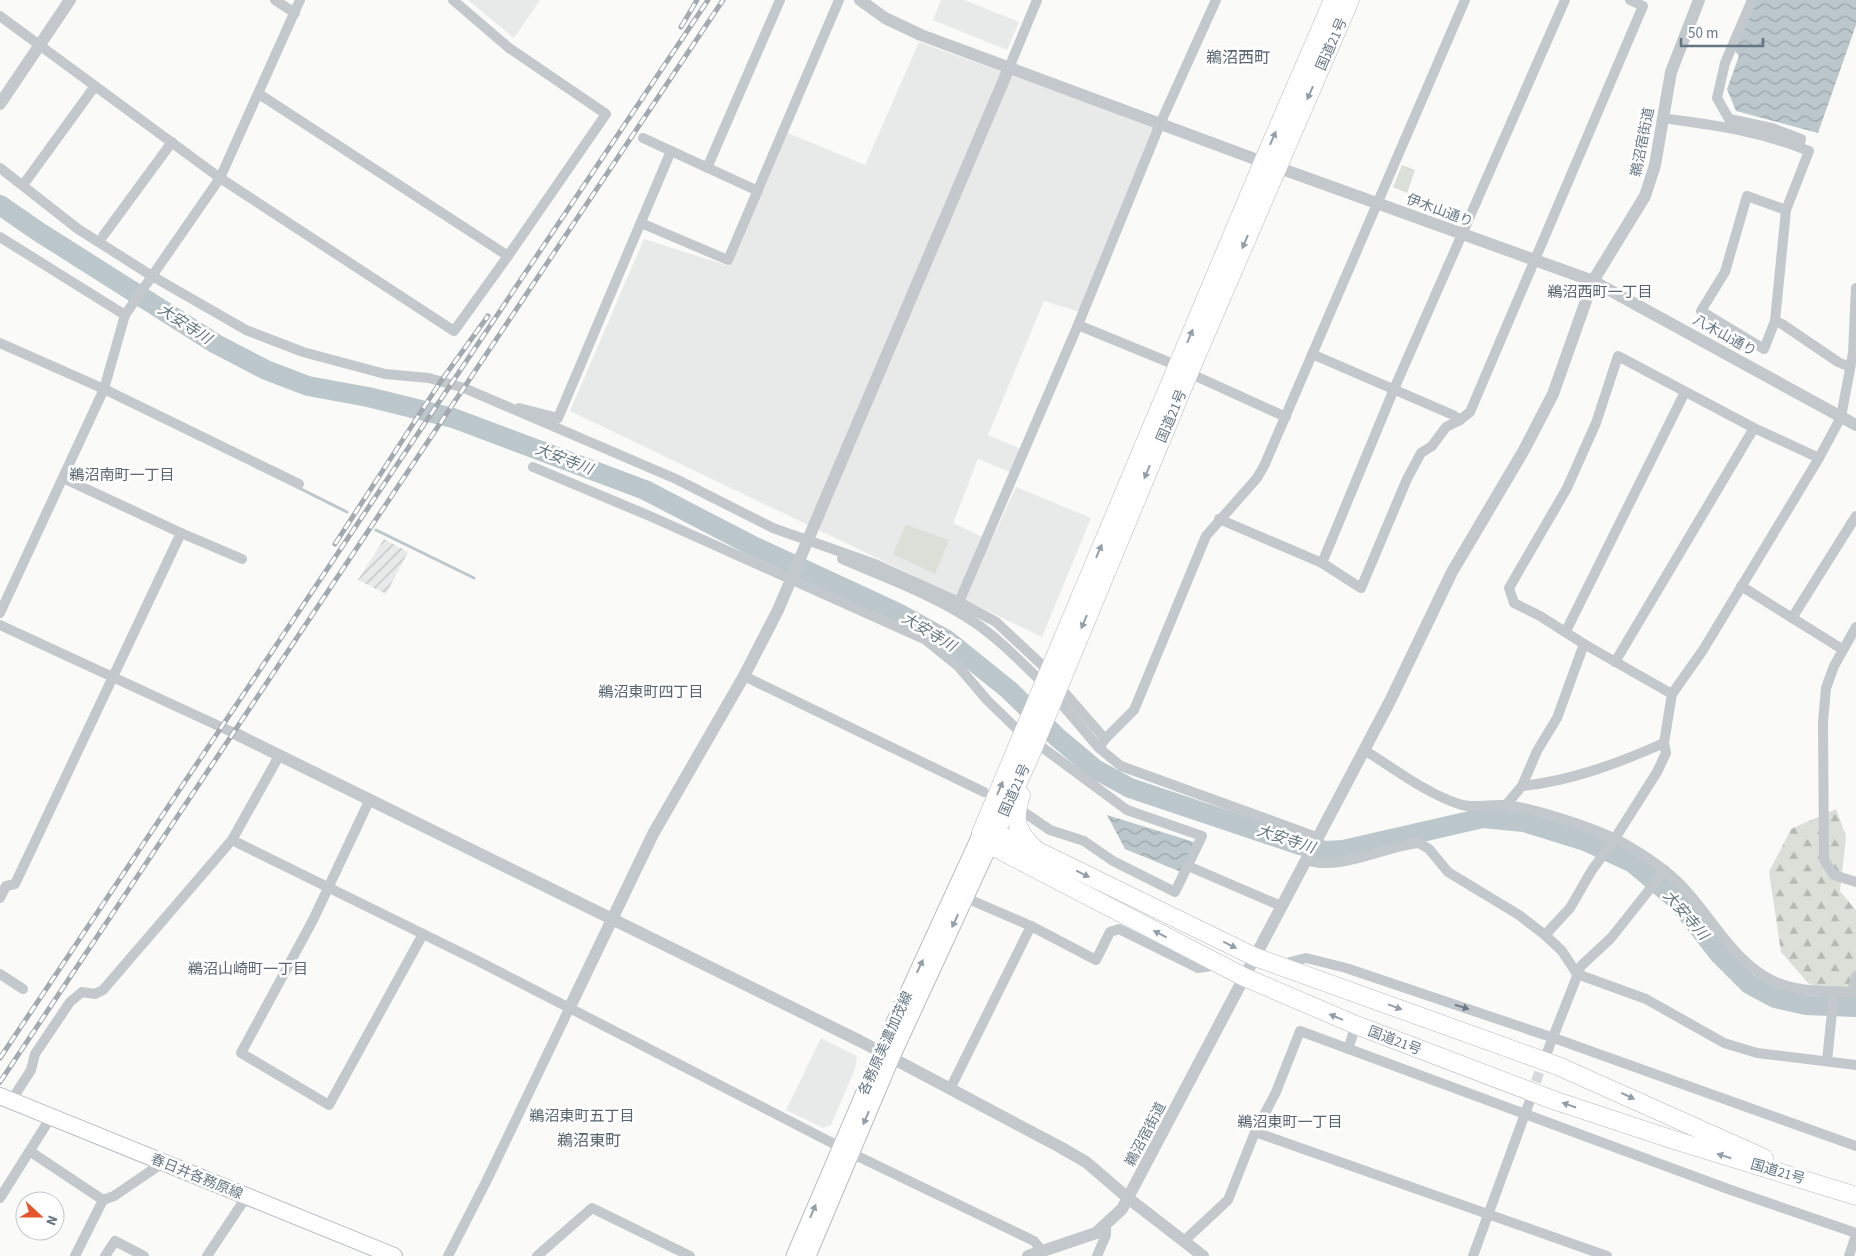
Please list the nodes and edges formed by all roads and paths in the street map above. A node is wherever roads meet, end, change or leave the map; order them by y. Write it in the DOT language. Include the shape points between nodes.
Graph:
graph roads {
  1 [pos="70,0"];
  2 [pos="275,0"];
  3 [pos="300,0"];
  4 [pos="453,0"];
  5 [pos="780,0"];
  6 [pos="839,0"];
  7 [pos="860,0"];
  8 [pos="1037,0"];
  9 [pos="1216,0"];
  10 [pos="1333,0"];
  11 [pos="1350,0"];
  12 [pos="1466,0"];
  13 [pos="1565,0"];
  14 [pos="1630,0"];
  15 [pos="1699,0"];
  16 [pos="1752,0"];
  17 [pos="294,13"];
  18 [pos="0,16"];
  19 [pos="39,45"];
  20 [pos="1010,68"];
  21 [pos="95,86"];
  22 [pos="259,94"];
  23 [pos="0,104"];
  24 [pos="1662,118"];
  25 [pos="1160,124"];
  26 [pos="643,138"];
  27 [pos="172,142"];
  28 [pos="1799,146"];
  29 [pos="670,151"];
  30 [pos="1270,164"];
  31 [pos="0,168"];
  32 [pos="707,168"];
  33 [pos="220,178"];
  34 [pos="26,180"];
  35 [pos="758,190"];
  36 [pos="1379,204"];
  37 [pos="1786,210"];
  38 [pos="641,223"];
  39 [pos="1461,234"];
  40 [pos="102,236"];
  41 [pos="0,238"];
  42 [pos="508,256"];
  43 [pos="1535,261"];
  44 [pos="152,276"];
  45 [pos="1593,281"];
  46 [pos="1856,288"];
  47 [pos="125,314"];
  48 [pos="1775,321"];
  49 [pos="1078,325"];
  50 [pos="0,342"];
  51 [pos="1312,354"];
  52 [pos="1850,367"];
  53 [pos="1183,369"];
  54 [pos="104,389"];
  55 [pos="1394,389"];
  56 [pos="1685,392"];
  57 [pos="508,408"];
  58 [pos="1286,417"];
  59 [pos="1841,417"];
  60 [pos="1460,420"];
  61 [pos="1856,425"];
  62 [pos="1754,428"];
  63 [pos="1819,458"];
  64 [pos="532,467"];
  65 [pos="63,478"];
  66 [pos="299,484"];
  67 [pos="1856,516"];
  68 [pos="1219,519"];
  69 [pos="181,533"];
  70 [pos="807,543"];
  71 [pos="828,548"];
  72 [pos="242,559"];
  73 [pos="1322,563"];
  74 [pos="792,577"];
  75 [pos="1741,586"];
  76 [pos="959,602"];
  77 [pos="0,613"];
  78 [pos="1792,618"];
  79 [pos="0,625"];
  80 [pos="1856,627"];
  81 [pos="1566,632"];
  82 [pos="1584,644"];
  83 [pos="1842,649"];
  84 [pos="1615,662"];
  85 [pos="1042,665"];
  86 [pos="744,676"];
  87 [pos="114,678"];
  88 [pos="1050,693"];
  89 [pos="1672,694"];
  90 [pos="234,733"];
  91 [pos="1030,738"];
  92 [pos="1105,739"];
  93 [pos="1664,743"];
  94 [pos="1099,748"];
  95 [pos="1364,750"];
  96 [pos="279,756"];
  97 [pos="1522,786"];
  98 [pos="984,792"];
  99 [pos="370,799"];
  100 [pos="1506,805"];
  101 [pos="1025,813"];
  102 [pos="988,837"];
  103 [pos="232,840"];
  104 [pos="1318,840"];
  105 [pos="1613,841"];
  106 [pos="1040,852"];
  107 [pos="1308,858"];
  108 [pos="1188,866"];
  109 [pos="1664,872"];
  110 [pos="1856,882"];
  111 [pos="328,888"];
  112 [pos="0,898"];
  113 [pos="966,898"];
  114 [pos="1281,906"];
  115 [pos="612,917"];
  116 [pos="1031,926"];
  117 [pos="423,934"];
  118 [pos="1546,935"];
  119 [pos="1254,957"];
  120 [pos="1219,964"];
  121 [pos="1283,967"];
  122 [pos="0,974"];
  123 [pos="1576,974"];
  124 [pos="1856,976"];
  125 [pos="1244,977"];
  126 [pos="22,989"];
  127 [pos="1854,992"];
  128 [pos="1834,996"];
  129 [pos="569,1009"];
  130 [pos="1356,1026"];
  131 [pos="1551,1037"];
  132 [pos="1348,1049"];
  133 [pos="886,1054"];
  134 [pos="1546,1055"];
  135 [pos="1827,1061"];
  136 [pos="1856,1065"];
  137 [pos="950,1090"];
  138 [pos="6,1098"];
  139 [pos="1529,1103"];
  140 [pos="1525,1114"];
  141 [pos="51,1117"];
  142 [pos="1255,1132"];
  143 [pos="1856,1146"];
  144 [pos="845,1150"];
  145 [pos="31,1152"];
  146 [pos="164,1162"];
  147 [pos="1821,1184"];
  148 [pos="247,1196"];
  149 [pos="1856,1196"];
  150 [pos="0,1198"];
  151 [pos="1128,1198"];
  152 [pos="104,1200"];
  153 [pos="1489,1214"];
  154 [pos="1106,1226"];
  155 [pos="1856,1234"];
  156 [pos="1184,1241"];
  157 [pos="1042,1252"];
  158 [pos="75,1256"];
  159 [pos="105,1256"];
  160 [pos="144,1256"];
  161 [pos="207,1256"];
  162 [pos="394,1256"];
  163 [pos="448,1256"];
  164 [pos="537,1256"];
  165 [pos="690,1256"];
  166 [pos="794,1256"];
  167 [pos="808,1256"];
  168 [pos="1028,1256"];
  169 [pos="1097,1256"];
  170 [pos="1202,1256"];
  171 [pos="1474,1256"];
  172 [pos="1607,1256"];
  173 [pos="1849,1256"];
  1 -- 19 [label="street"];
  2 -- 17 [label="street"];
  3 -- 17 [label="street"];
  4 -- 42 [label="street" via="509,48 606,114"];
  5 -- 32 [label="street"];
  6 -- 35 [label="street"];
  7 -- 20 [label="street, 伊木山通り" via="902,27"];
  8 -- 20 [label="street"];
  9 -- 25 [label="street"];
  30 -- 10 [label="highway, 国道21号, one-way"];
  11 -- 30 [label="highway, 国道21号, one-way"];
  12 -- 36 [label="street"];
  13 -- 39 [label="street"];
  14 -- 43 [label="street" via="1642,6"];
  15 -- 24 [label="street, 鵜沼宿街道" via="1671,72"];
  16 -- 28 [label="street" via="1726,63 1717,98 1729,119 1772,128 1801,139"];
  17 -- 22 [label="street"];
  18 -- 19 [label="street"];
  19 -- 21 [label="street"];
  19 -- 23 [label="street"];
  20 -- 25 [label="street, 伊木山通り"];
  20 -- 70 [label="street"];
  21 -- 27 [label="street"];
  21 -- 34 [label="street"];
  22 -- 33 [label="street"];
  22 -- 42 [label="street"];
  24 -- 28 [label="street" via="1732,128 1776,137"];
  24 -- 45 [label="street, 鵜沼宿街道" via="1655,165 1645,196"];
  25 -- 30 [label="street, 伊木山通り"];
  25 -- 49 [label="street"];
  26 -- 29 [label="street"];
  27 -- 33 [label="street"];
  27 -- 40 [label="street"];
  28 -- 37 [label="street" via="1809,151"];
  29 -- 32 [label="street"];
  29 -- 38 [label="street"];
  30 -- 36 [label="street, 伊木山通り"];
  30 -- 53 [label="highway, 国道21号"];
  31 -- 44 [label="street" via="78,229"];
  32 -- 35 [label="street"];
  33 -- 42 [label="street" via="454,332"];
  33 -- 44 [label="street"];
  35 -- 38 [label="street" via="728,260"];
  36 -- 39 [label="street, 伊木山通り"];
  36 -- 51 [label="street"];
  37 -- 48 [label="street"];
  37 -- 48 [label="street" via="1747,196 1725,272 1701,311 1764,349"];
  38 -- 57 [label="street" via="558,418"];
  39 -- 43 [label="street, 伊木山通り"];
  39 -- 55 [label="street"];
  41 -- 47 [label="street"];
  43 -- 45 [label="street, 伊木山通り"];
  43 -- 60 [label="street" via="1470,412"];
  44 -- 47 [label="street"];
  44 -- 57 [label="street" via="226,321 303,352 385,374 442,381"];
  45 -- 59 [label="street, 八木山通り"];
  45 -- 95 [label="street, 鵜沼宿街道" via="1553,394 1452,572"];
  46 -- 52 [label="street"];
  47 -- 54 [label="street"];
  48 -- 52 [label="street"];
  49 -- 53 [label="street"];
  49 -- 76 [label="street"];
  50 -- 54 [label="street"];
  51 -- 55 [label="street"];
  51 -- 58 [label="street"];
  52 -- 59 [label="street"];
  53 -- 58 [label="street"];
  53 -- 88 [label="highway, 国道21号"];
  54 -- 65 [label="street"];
  54 -- 66 [label="street"];
  55 -- 60 [label="street"];
  55 -- 73 [label="street"];
  56 -- 62 [label="street"];
  56 -- 81 [label="street"];
  56 -- 81 [label="street" via="1618,356 1596,423 1567,488 1509,588 1514,603"];
  57 -- 70 [label="street" via="676,479"];
  58 -- 68 [label="street" via="1257,478"];
  59 -- 61 [label="street, 八木山通り"];
  59 -- 63 [label="street"];
  60 -- 73 [label="street" via="1446,426 1432,446 1421,453 1361,588"];
  62 -- 63 [label="street"];
  62 -- 84 [label="street"];
  63 -- 75 [label="street"];
  64 -- 74 [label="street"];
  65 -- 69 [label="street"];
  65 -- 77 [label="street"];
  67 -- 78 [label="street"];
  68 -- 73 [label="street"];
  68 -- 92 [label="street" via="1206,536 1134,710"];
  69 -- 72 [label="street"];
  69 -- 87 [label="street"];
  70 -- 71 [label="street"];
  70 -- 74 [label="street"];
  71 -- 76 [label="street" via="874,564"];
  71 -- 88 [label="street" via="836,556 974,622 1002,644"];
  74 -- 86 [label="street"];
  74 -- 91 [label="street" via="926,640 958,666 987,700"];
  75 -- 78 [label="street"];
  75 -- 89 [label="street"];
  76 -- 85 [label="street" via="996,622"];
  78 -- 83 [label="street"];
  79 -- 87 [label="street"];
  80 -- 83 [label="street"];
  81 -- 82 [label="street"];
  82 -- 84 [label="street"];
  82 -- 97 [label="street" via="1557,718 1537,751"];
  83 -- 110 [label="street" via="1826,688 1823,722 1824,860 1834,875"];
  84 -- 89 [label="street"];
  86 -- 98 [label="street"];
  86 -- 115 [label="street" via="664,813"];
  87 -- 90 [label="street"];
  87 -- 112 [label="street" via="15,884 6,886"];
  88 -- 91 [label="highway, 国道21号"];
  88 -- 92 [label="street"];
  88 -- 94 [label="street"];
  89 -- 93 [label="street"];
  90 -- 96 [label="street"];
  91 -- 102 [label="highway, 国道21号"];
  91 -- 106 [label="highway" via="1030,770 1016,811 1016,822 1021,833"];
  91 -- 108 [label="street" via="1127,810 1202,836"];
  92 -- 94 [label="street"];
  93 -- 97 [label="street" via="1620,763"];
  93 -- 105 [label="street" via="1666,754 1657,772"];
  94 -- 104 [label="street" via="1121,766"];
  95 -- 100 [label="street" via="1434,793 1460,805"];
  95 -- 104 [label="street, 鵜沼宿街道"];
  96 -- 99 [label="street"];
  96 -- 103 [label="street"];
  97 -- 100 [label="street"];
  99 -- 111 [label="street"];
  99 -- 115 [label="street"];
  100 -- 105 [label="street" via="1563,819"];
  101 -- 108 [label="street" via="1050,830 1084,841 1113,861 1175,892"];
  102 -- 106 [label="highway, 国道21号"];
  102 -- 113 [label="main road, 各務原美濃加茂線"];
  120 -- 102 [label="highway, 国道21号, one-way"];
  133 -- 102 [label="main road, 各務原美濃加茂線, one-way"];
  103 -- 111 [label="street"];
  103 -- 138 [label="street" via="103,990 95,994 82,992 70,1002 35,1054 31,1070"];
  104 -- 107 [label="street, 鵜沼宿街道"];
  105 -- 109 [label="street"];
  105 -- 118 [label="street" via="1570,908"];
  106 -- 119 [label="highway, 国道21号, one-way"];
  107 -- 114 [label="street, 鵜沼宿街道"];
  107 -- 118 [label="street" via="1321,863 1419,843 1429,849 1448,872"];
  108 -- 114 [label="street"];
  109 -- 123 [label="street" via="1611,938"];
  109 -- 128 [label="street" via="1684,888 1736,954 1754,970 1786,985"];
  111 -- 117 [label="street"];
  111 -- 117 [label="street" via="241,1053 329,1105"];
  113 -- 116 [label="street"];
  113 -- 133 [label="main road, 各務原美濃加茂線, one-way"];
  114 -- 119 [label="street, 鵜沼宿街道"];
  115 -- 129 [label="street"];
  115 -- 133 [label="street"];
  116 -- 120 [label="street" via="1096,960 1110,932 1119,929 1198,968"];
  116 -- 137 [label="street"];
  117 -- 129 [label="street"];
  118 -- 123 [label="street" via="1562,951"];
  119 -- 121 [label="highway, 国道21号"];
  119 -- 125 [label="street, 鵜沼宿街道"];
  120 -- 125 [label="highway, 国道21号"];
  121 -- 131 [label="street, one-way" via="1306,958 1346,968"];
  121 -- 147 [label="highway, 国道21号, one-way" via="1558,1066"];
  122 -- 126 [label="street"];
  123 -- 131 [label="street"];
  123 -- 135 [label="street" via="1646,998 1724,1043 1757,1053"];
  124 -- 127 [label="street"];
  130 -- 125 [label="highway, 国道21号, one-way"];
  125 -- 151 [label="street, 鵜沼宿街道"];
  127 -- 128 [label="street"];
  128 -- 135 [label="street"];
  129 -- 144 [label="street"];
  129 -- 163 [label="street"];
  130 -- 132 [label="street"];
  147 -- 130 [label="highway, 国道21号, one-way" via="1572,1106"];
  131 -- 134 [label="street"];
  131 -- 143 [label="street"];
  132 -- 140 [label="street"];
  132 -- 142 [label="street" via="1300,1031 1276,1092"];
  133 -- 137 [label="street"];
  133 -- 144 [label="main road, 各務原美濃加茂線"];
  135 -- 136 [label="street"];
  137 -- 151 [label="street" via="1086,1162"];
  138 -- 141 [label="main road, 春日井各務原線"];
  139 -- 140 [label="street"];
  140 -- 153 [label="street"];
  140 -- 155 [label="street"];
  141 -- 145 [label="street"];
  141 -- 146 [label="main road, 春日井各務原線"];
  142 -- 153 [label="street"];
  142 -- 156 [label="street" via="1228,1200"];
  144 -- 157 [label="street" via="1034,1241"];
  166 -- 144 [label="main road, 各務原美濃加茂線, one-way"];
  144 -- 167 [label="main road, 各務原美濃加茂線"];
  145 -- 150 [label="street"];
  145 -- 152 [label="street"];
  146 -- 148 [label="main road, 春日井各務原線"];
  146 -- 152 [label="street"];
  147 -- 149 [label="highway, 国道21号"];
  148 -- 161 [label="street"];
  148 -- 162 [label="main road, 春日井各務原線"];
  151 -- 154 [label="street, 鵜沼宿街道"];
  151 -- 156 [label="street"];
  152 -- 158 [label="street"];
  153 -- 171 [label="street"];
  153 -- 172 [label="street"];
  154 -- 157 [label="street, 鵜沼宿街道" via="1082,1240"];
  154 -- 169 [label="street" via="1106,1236"];
  155 -- 173 [label="street"];
  156 -- 170 [label="street"];
  157 -- 168 [label="street, 鵜沼宿街道"];
  159 -- 160 [label="street" via="115,1241"];
  164 -- 165 [label="street" via="592,1208"];
}
